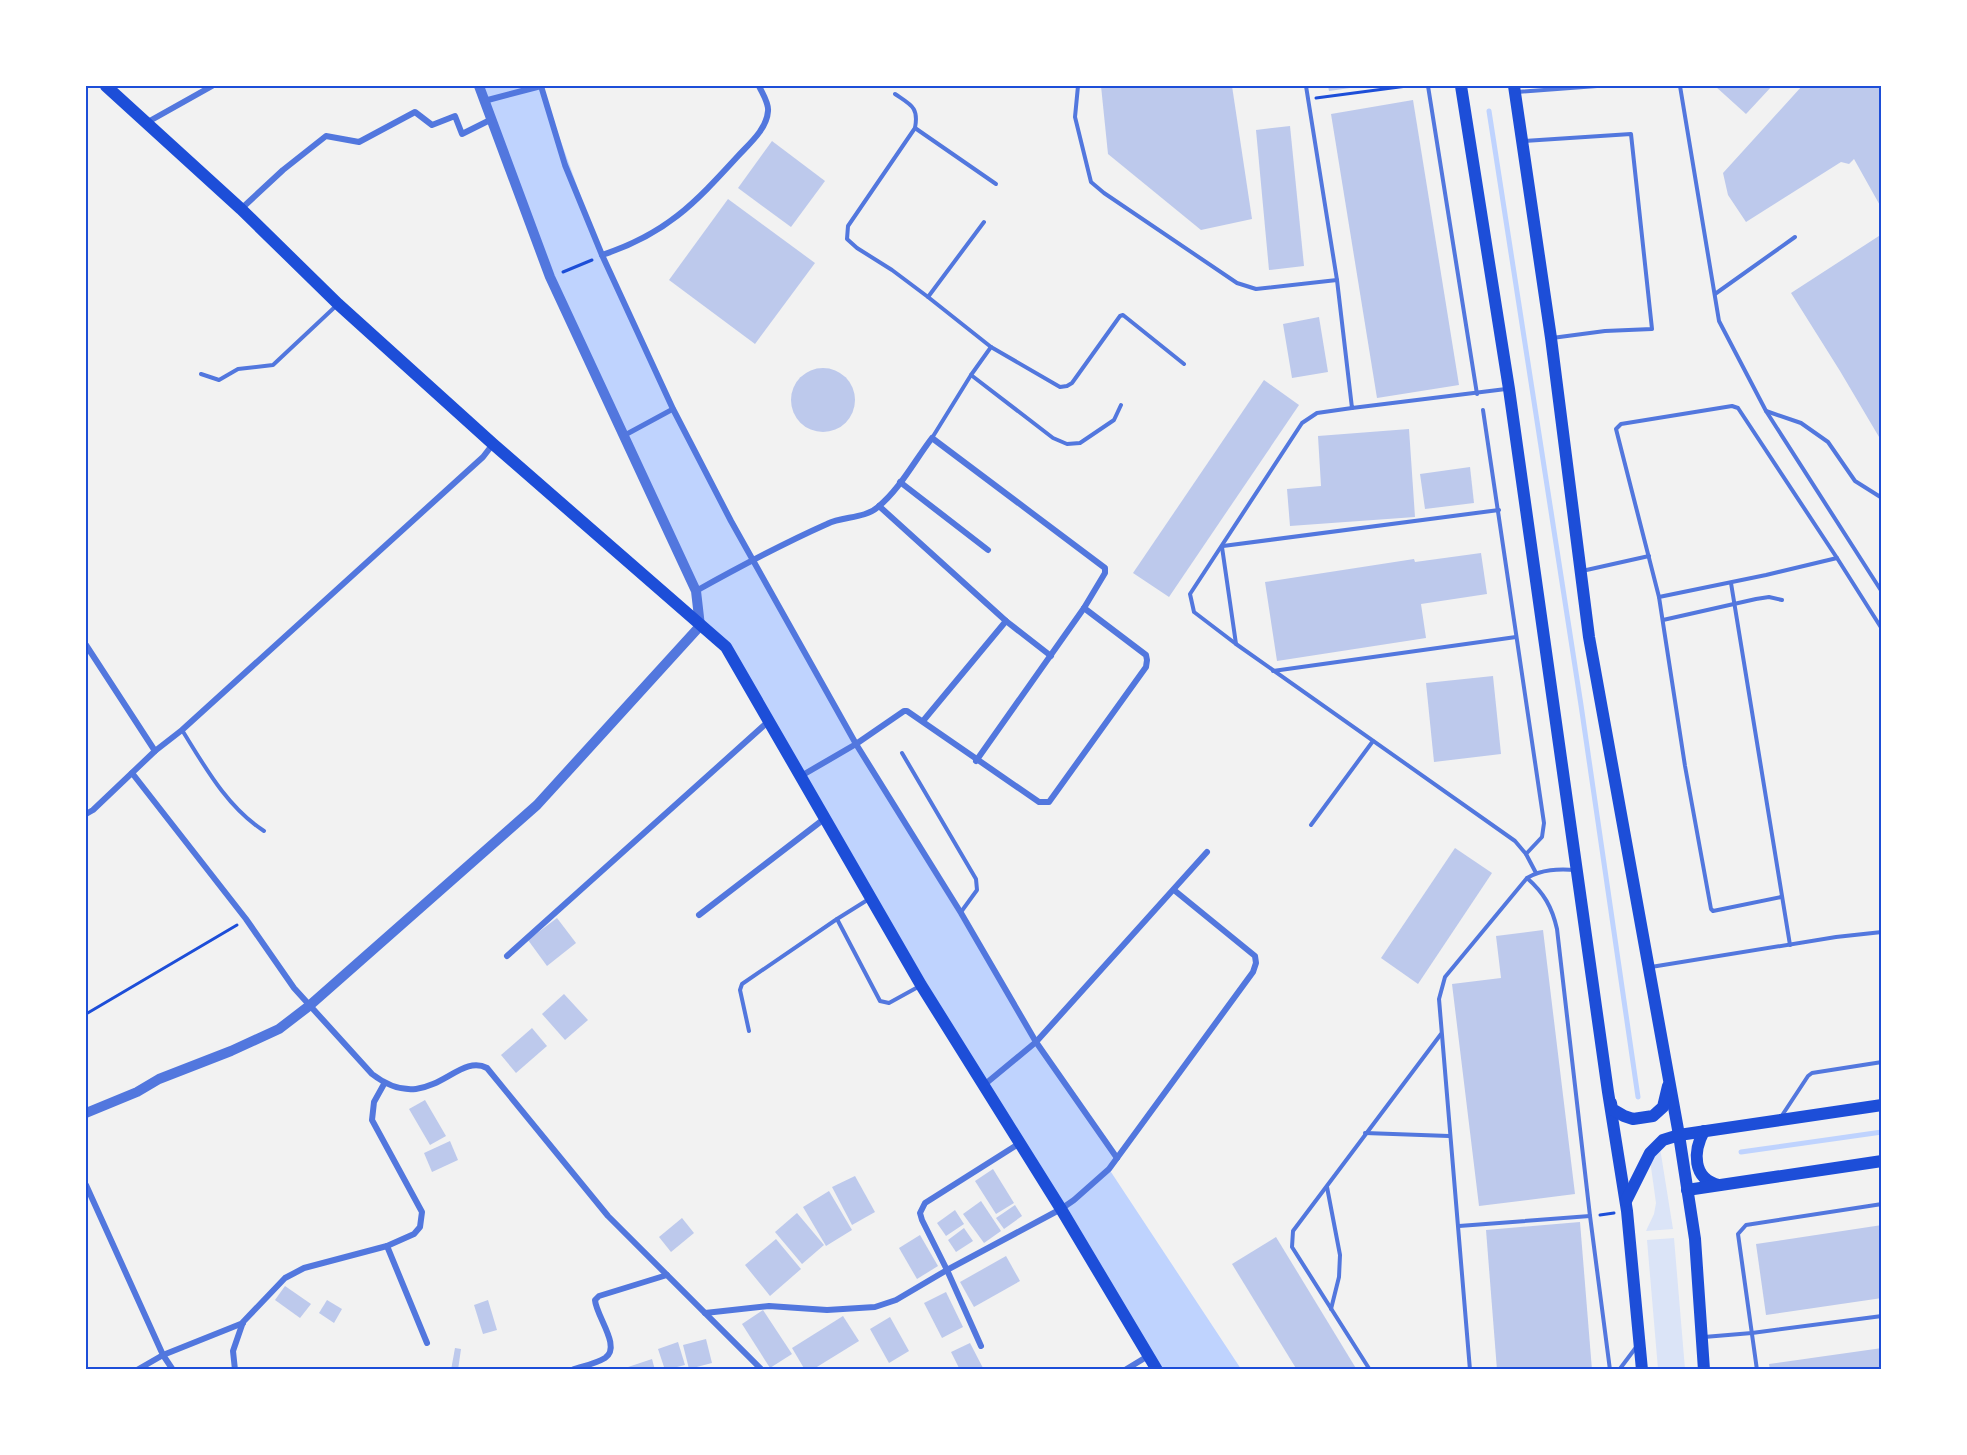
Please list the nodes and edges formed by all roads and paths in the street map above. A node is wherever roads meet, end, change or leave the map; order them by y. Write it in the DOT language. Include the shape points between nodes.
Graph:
graph roads {
  1 [pos="106,86"];
  2 [pos="212,86"];
  3 [pos="479,86"];
  4 [pos="539,86"];
  5 [pos="759,86"];
  6 [pos="1078,86"];
  7 [pos="1306,86"];
  8 [pos="1407,86"];
  9 [pos="1428,86"];
  10 [pos="1461,86"];
  11 [pos="1597,86"];
  12 [pos="1680,86"];
  13 [pos="1514,89"];
  14 [pos="895,94"];
  15 [pos="1309,99"];
  16 [pos="484,101"];
  17 [pos="492,119"];
  18 [pos="146,123"];
  19 [pos="915,128"];
  20 [pos="1522,141"];
  21 [pos="996,184"];
  22 [pos="241,209"];
  23 [pos="984,222"];
  24 [pos="1795,237"];
  25 [pos="600,256"];
  26 [pos="568,270"];
  27 [pos="1337,280"];
  28 [pos="1715,294"];
  29 [pos="928,297"];
  30 [pos="338,304"];
  31 [pos="1551,338"];
  32 [pos="991,347"];
  33 [pos="1184,364"];
  34 [pos="201,374"];
  35 [pos="971,375"];
  36 [pos="1509,389"];
  37 [pos="1477,394"];
  38 [pos="1121,405"];
  39 [pos="1352,408"];
  40 [pos="673,409"];
  41 [pos="1484,410"];
  42 [pos="1766,411"];
  43 [pos="625,435"];
  44 [pos="932,438"];
  45 [pos="493,444"];
  46 [pos="900,482"];
  47 [pos="1881,498"];
  48 [pos="879,506"];
  49 [pos="1499,510"];
  50 [pos="1222,547"];
  51 [pos="988,550"];
  52 [pos="1649,556"];
  53 [pos="1837,558"];
  54 [pos="753,559"];
  55 [pos="1581,572"];
  56 [pos="1731,583"];
  57 [pos="696,591"];
  58 [pos="1881,592"];
  59 [pos="1659,597"];
  60 [pos="1782,600"];
  61 [pos="1733,604"];
  62 [pos="1084,608"];
  63 [pos="1881,614"];
  64 [pos="1875,618"];
  65 [pos="1663,620"];
  66 [pos="1006,621"];
  67 [pos="700,626"];
  68 [pos="1881,629"];
  69 [pos="1516,637"];
  70 [pos="1236,644"];
  71 [pos="86,645"];
  72 [pos="1051,656"];
  73 [pos="1272,671"];
  74 [pos="770,720"];
  75 [pos="923,721"];
  76 [pos="182,730"];
  77 [pos="1372,741"];
  78 [pos="855,744"];
  79 [pos="155,751"];
  80 [pos="902,753"];
  81 [pos="976,761"];
  82 [pos="132,773"];
  83 [pos="807,773"];
  84 [pos="86,814"];
  85 [pos="824,819"];
  86 [pos="1311,825"];
  87 [pos="264,831"];
  88 [pos="1207,852"];
  89 [pos="1526,854"];
  90 [pos="1576,870"];
  91 [pos="1536,873"];
  92 [pos="1527,878"];
  93 [pos="1174,890"];
  94 [pos="1781,897"];
  95 [pos="870,898"];
  96 [pos="961,913"];
  97 [pos="699,915"];
  98 [pos="837,919"];
  99 [pos="246,920"];
  100 [pos="1881,932"];
  101 [pos="1790,945"];
  102 [pos="507,956"];
  103 [pos="1650,967"];
  104 [pos="921,985"];
  105 [pos="309,1006"];
  106 [pos="86,1014"];
  107 [pos="749,1031"];
  108 [pos="1441,1034"];
  109 [pos="1036,1042"];
  110 [pos="1881,1062"];
  111 [pos="1670,1079"];
  112 [pos="384,1084"];
  113 [pos="983,1086"];
  114 [pos="1608,1092"];
  115 [pos="1881,1105"];
  116 [pos="86,1113"];
  117 [pos="1779,1120"];
  118 [pos="1704,1131"];
  119 [pos="1365,1133"];
  120 [pos="1679,1135"];
  121 [pos="1449,1136"];
  122 [pos="1020,1143"];
  123 [pos="1118,1158"];
  124 [pos="1881,1161"];
  125 [pos="86,1185"];
  126 [pos="1720,1185"];
  127 [pos="1327,1186"];
  128 [pos="1687,1190"];
  129 [pos="1881,1204"];
  130 [pos="1627,1206"];
  131 [pos="1061,1209"];
  132 [pos="1590,1216"];
  133 [pos="1459,1226"];
  134 [pos="387,1246"];
  135 [pos="948,1270"];
  136 [pos="667,1275"];
  137 [pos="1331,1310"];
  138 [pos="705,1313"];
  139 [pos="1881,1316"];
  140 [pos="243,1322"];
  141 [pos="1752,1333"];
  142 [pos="1701,1337"];
  143 [pos="1640,1342"];
  144 [pos="427,1343"];
  145 [pos="981,1346"];
  146 [pos="163,1355"];
  147 [pos="1149,1355"];
  148 [pos="136,1370"];
  149 [pos="173,1370"];
  150 [pos="235,1370"];
  151 [pos="572,1370"];
  152 [pos="762,1370"];
  153 [pos="1125,1370"];
  154 [pos="1157,1370"];
  155 [pos="1370,1370"];
  156 [pos="1470,1370"];
  157 [pos="1610,1370"];
  158 [pos="1619,1370"];
  159 [pos="1642,1370"];
  160 [pos="1704,1370"];
  161 [pos="1757,1370"];
  1 -- 18 [label="main road"];
  2 -- 18 [label="street"];
  3 -- 16 [label="street"];
  4 -- 16 [label="street"];
  4 -- 25 [label="street"];
  5 -- 25 [label="street" via="768,105 760,132 696,202 658,230"];
  6 -- 27 [label="lane" via="1075,117 1091,182 1104,193 1237,283 1256,289"];
  7 -- 15 [label="lane"];
  8 -- 15 [label="path"];
  9 -- 37 [label="lane"];
  10 -- 36 [label="main road"];
  11 -- 13 [label="lane"];
  12 -- 28 [label="lane"];
  13 -- 20 [label="main road"];
  14 -- 19 [label="lane" via="914,108"];
  15 -- 27 [label="lane"];
  16 -- 17 [label="street"];
  17 -- 22 [label="street" via="462,134 455,116 432,125 415,112 359,142 326,136"];
  17 -- 43 [label="street" via="550,277"];
  18 -- 22 [label="main road"];
  19 -- 21 [label="lane"];
  19 -- 29 [label="lane" via="846,233 857,248"];
  20 -- 31 [label="main road"];
  20 -- 31 [label="lane" via="1631,134 1652,328"];
  22 -- 30 [label="main road"];
  23 -- 29 [label="lane"];
  24 -- 28 [label="lane"];
  25 -- 26 [label="path"];
  25 -- 40 [label="street"];
  27 -- 39 [label="lane"];
  28 -- 42 [label="lane" via="1719,321"];
  29 -- 32 [label="lane"];
  30 -- 34 [label="lane" via="273,365 238,369 219,380"];
  30 -- 45 [label="main road"];
  31 -- 55 [label="main road"];
  32 -- 33 [label="lane" via="1060,387 1067,386 1123,315"];
  32 -- 35 [label="lane"];
  35 -- 38 [label="lane" via="1053,438 1067,444 1080,443 1096,433 1114,420"];
  35 -- 44 [label="lane"];
  36 -- 37 [label="lane"];
  36 -- 90 [label="main road"];
  37 -- 39 [label="lane"];
  39 -- 50 [label="lane" via="1317,414 1302,423"];
  40 -- 43 [label="street"];
  40 -- 54 [label="street"];
  41 -- 49 [label="lane"];
  42 -- 47 [label="lane" via="1801,423 1828,442 1855,481"];
  42 -- 58 [label="lane"];
  43 -- 57 [label="street"];
  44 -- 46 [label="street"];
  44 -- 62 [label="street" via="1105,568 1104,579"];
  45 -- 67 [label="main road"];
  45 -- 76 [label="street"];
  46 -- 48 [label="street"];
  46 -- 51 [label="street"];
  48 -- 54 [label="street" via="869,513 829,522"];
  48 -- 66 [label="street"];
  49 -- 50 [label="lane"];
  49 -- 69 [label="lane"];
  50 -- 70 [label="lane"];
  50 -- 70 [label="lane" via="1190,594 1194,612"];
  52 -- 53 [label="lane" via="1617,427 1732,406 1738,408"];
  52 -- 55 [label="lane"];
  52 -- 59 [label="lane"];
  53 -- 56 [label="lane"];
  53 -- 64 [label="lane"];
  54 -- 57 [label="street"];
  54 -- 78 [label="street"];
  55 -- 103 [label="main road" via="1589,637"];
  56 -- 59 [label="lane"];
  56 -- 61 [label="lane"];
  57 -- 67 [label="street"];
  59 -- 65 [label="lane"];
  60 -- 61 [label="lane" via="1766,597"];
  61 -- 65 [label="lane"];
  61 -- 94 [label="lane"];
  62 -- 72 [label="street"];
  62 -- 81 [label="street" via="1146,655 1146,667 1049,802 1039,802"];
  63 -- 64 [label="lane"];
  64 -- 68 [label="lane"];
  65 -- 94 [label="lane" via="1711,908"];
  66 -- 72 [label="street"];
  66 -- 75 [label="street"];
  67 -- 74 [label="main road" via="726,647"];
  67 -- 105 [label="street" via="537,806"];
  69 -- 73 [label="lane"];
  69 -- 89 [label="lane" via="1544,823 1542,837"];
  70 -- 73 [label="lane"];
  71 -- 79 [label="street"];
  72 -- 81 [label="street"];
  73 -- 77 [label="lane"];
  74 -- 83 [label="main road"];
  74 -- 102 [label="street"];
  75 -- 78 [label="street" via="904,711"];
  75 -- 81 [label="street"];
  76 -- 79 [label="street"];
  76 -- 87 [label="lane" via="224,795 239,813"];
  77 -- 86 [label="lane"];
  77 -- 89 [label="lane" via="1515,841"];
  78 -- 83 [label="street"];
  78 -- 96 [label="street"];
  79 -- 82 [label="street"];
  80 -- 96 [label="lane" via="976,879 977,890"];
  82 -- 84 [label="street"];
  82 -- 99 [label="street"];
  83 -- 85 [label="main road"];
  85 -- 95 [label="main road"];
  85 -- 97 [label="street"];
  88 -- 93 [label="street"];
  89 -- 91 [label="lane"];
  90 -- 91 [label="lane"];
  90 -- 114 [label="main road"];
  91 -- 92 [label="lane"];
  92 -- 108 [label="lane" via="1445,977 1439,999"];
  92 -- 132 [label="lane" via="1549,902 1557,928"];
  93 -- 109 [label="street"];
  93 -- 123 [label="street" via="1255,956 1257,963"];
  94 -- 101 [label="lane"];
  95 -- 98 [label="lane"];
  95 -- 104 [label="main road"];
  96 -- 109 [label="street"];
  98 -- 104 [label="lane" via="880,1001 889,1003"];
  98 -- 107 [label="lane" via="742,984"];
  99 -- 105 [label="street"];
  99 -- 106 [label="path"];
  100 -- 101 [label="lane"];
  101 -- 103 [label="lane"];
  103 -- 111 [label="main road"];
  104 -- 113 [label="main road"];
  105 -- 112 [label="street"];
  105 -- 116 [label="street" via="279,1029"];
  108 -- 119 [label="lane"];
  108 -- 121 [label="lane"];
  109 -- 113 [label="street"];
  109 -- 123 [label="street"];
  110 -- 117 [label="lane" via="1812,1073"];
  111 -- 114 [label="main road" via="1663,1107 1653,1116 1624,1116 1612,1108"];
  111 -- 120 [label="main road"];
  112 -- 134 [label="street" via="374,1102 372,1120 423,1219 414,1234"];
  112 -- 136 [label="street" via="413,1091 475,1064 486,1068 608,1216"];
  113 -- 122 [label="main road"];
  114 -- 130 [label="main road"];
  115 -- 117 [label="main road"];
  117 -- 118 [label="main road"];
  118 -- 120 [label="main road"];
  118 -- 126 [label="main road" via="1696,1156 1701,1175"];
  119 -- 121 [label="lane"];
  119 -- 127 [label="lane"];
  120 -- 128 [label="main road"];
  120 -- 130 [label="main road" via="1663,1140 1650,1153"];
  121 -- 133 [label="lane"];
  122 -- 131 [label="main road"];
  122 -- 135 [label="street" via="921,1208 922,1220"];
  123 -- 131 [label="street"];
  124 -- 126 [label="main road"];
  125 -- 146 [label="street"];
  126 -- 128 [label="main road"];
  127 -- 137 [label="lane" via="1340,1255"];
  127 -- 137 [label="lane" via="1293,1232 1292,1247"];
  128 -- 142 [label="main road" via="1695,1239"];
  129 -- 141 [label="lane" via="1743,1226 1738,1234"];
  130 -- 132 [label="path"];
  130 -- 143 [label="main road"];
  131 -- 135 [label="street"];
  131 -- 147 [label="main road"];
  132 -- 133 [label="lane"];
  132 -- 157 [label="lane"];
  133 -- 156 [label="lane"];
  134 -- 140 [label="street" via="293,1272"];
  134 -- 144 [label="street"];
  135 -- 138 [label="street" via="896,1300 875,1307 826,1310 769,1306"];
  135 -- 145 [label="street"];
  136 -- 138 [label="street"];
  136 -- 151 [label="street" via="599,1296 596,1306 611,1350 608,1356"];
  137 -- 155 [label="lane"];
  138 -- 152 [label="street"];
  139 -- 141 [label="lane"];
  140 -- 146 [label="street"];
  140 -- 150 [label="street" via="233,1351"];
  141 -- 142 [label="lane"];
  141 -- 161 [label="lane"];
  142 -- 160 [label="main road"];
  143 -- 158 [label="lane"];
  143 -- 159 [label="main road"];
  146 -- 148 [label="street"];
  146 -- 149 [label="street"];
  147 -- 153 [label="street"];
  147 -- 154 [label="main road"];
}
